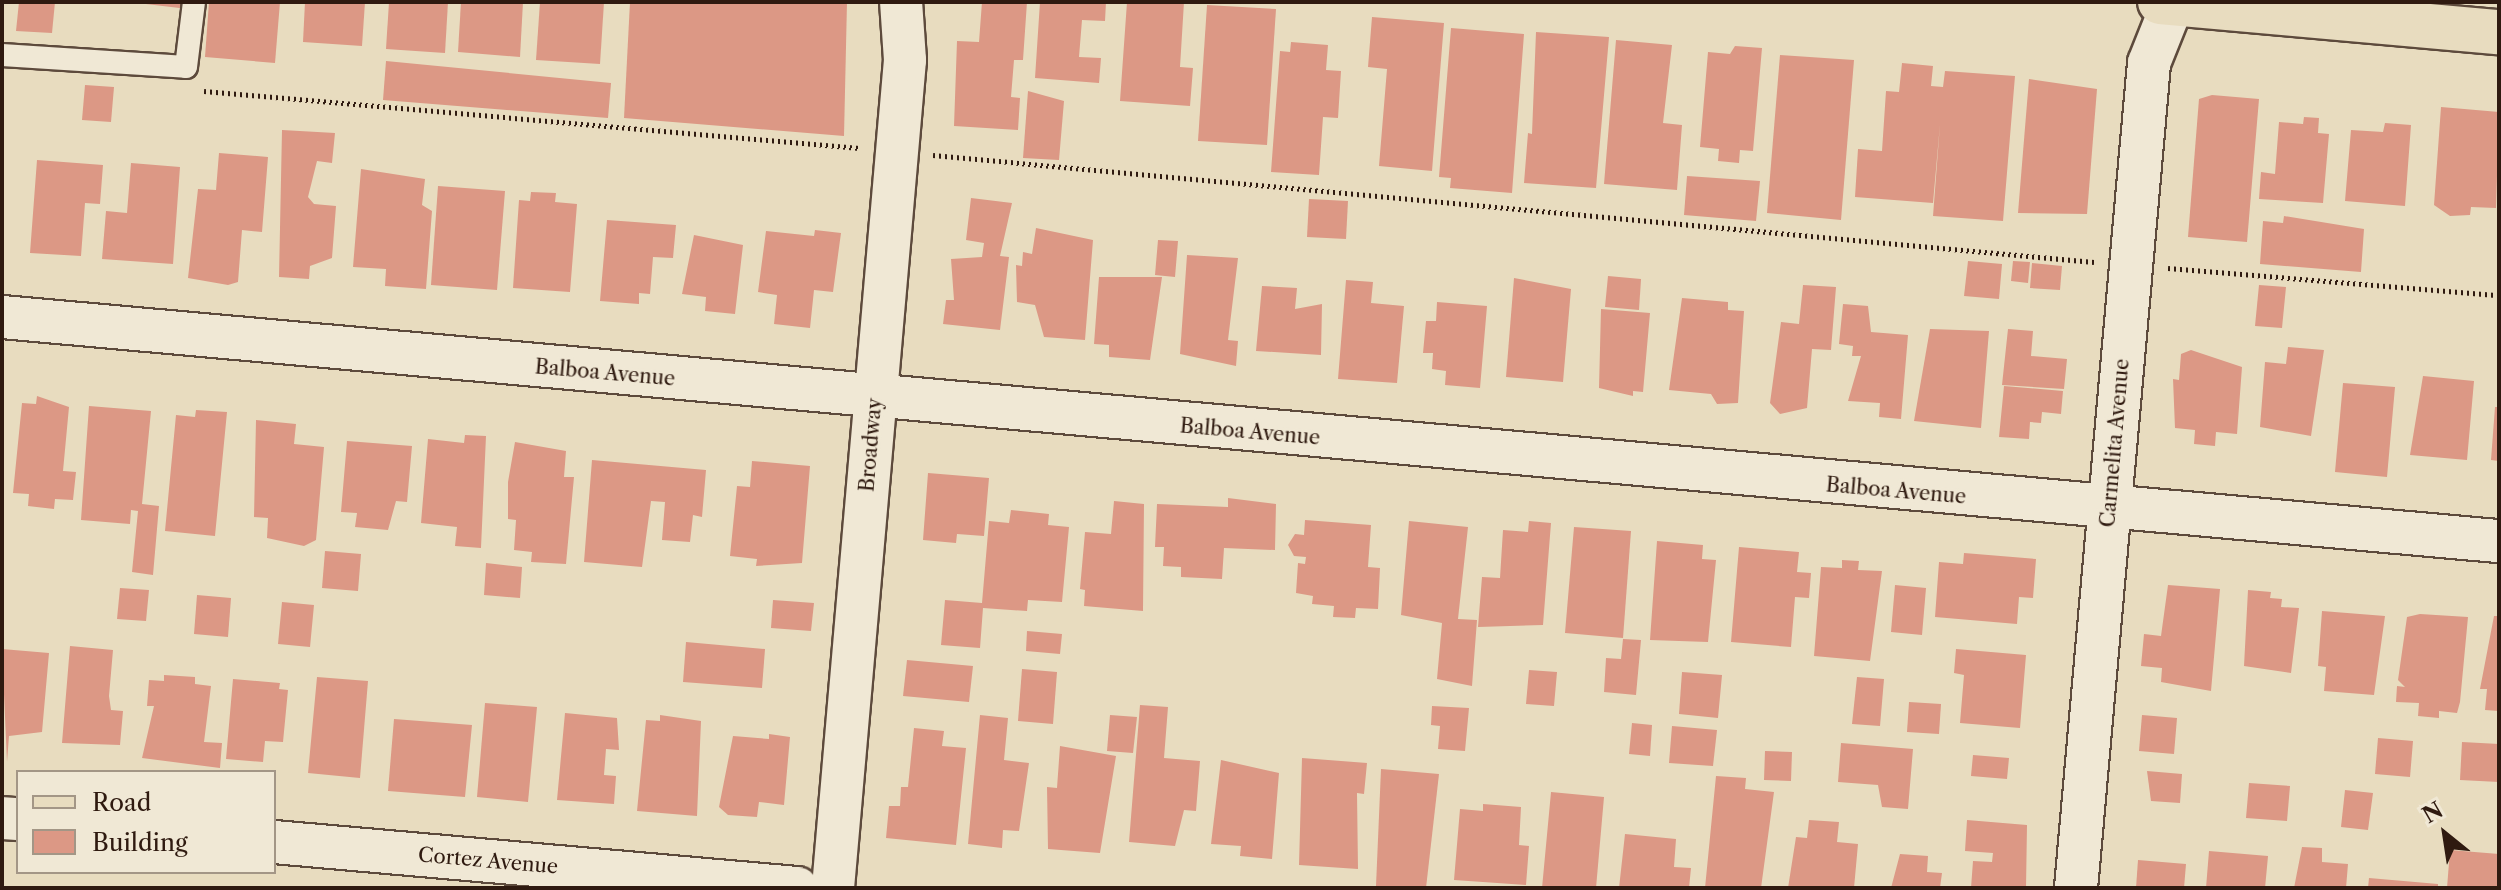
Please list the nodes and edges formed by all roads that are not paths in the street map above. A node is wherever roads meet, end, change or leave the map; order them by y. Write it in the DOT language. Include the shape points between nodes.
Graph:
graph roads {
  1 [pos="194,2"];
  2 [pos="901,2"];
  3 [pos="2167,3"];
  4 [pos="2499,32"];
  5 [pos="2,55"];
  6 [pos="2,317"];
  7 [pos="875,399"];
  8 [pos="2110,510"];
  9 [pos="2499,541"];
  10 [pos="276,842"];
  11 [pos="797,888"];
  12 [pos="833,888"];
  13 [pos="2076,888"];
  1 -- 5 [label="lane" via="186,67"];
  2 -- 7 [label="street, Broadway" via="905,60"];
  3 -- 4 [label="main road"];
  3 -- 8 [label="street, Carmelita Avenue" via="2149,63"];
  6 -- 7 [label="street, Balboa Avenue"];
  7 -- 8 [label="street, Balboa Avenue"];
  7 -- 12 [label="street, Broadway"];
  8 -- 9 [label="street, Balboa Avenue"];
  8 -- 13 [label="street, Carmelita Avenue"];
  10 -- 11 [label="street, Cortez Avenue"];
}
